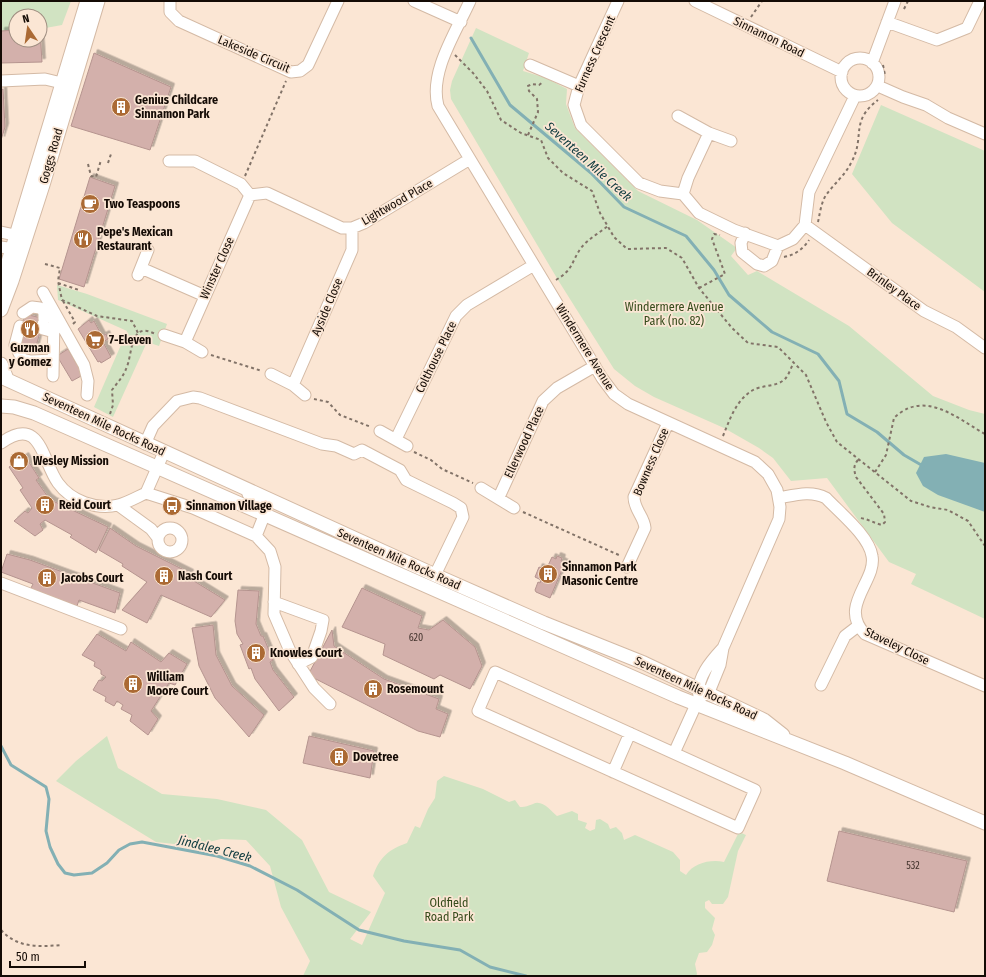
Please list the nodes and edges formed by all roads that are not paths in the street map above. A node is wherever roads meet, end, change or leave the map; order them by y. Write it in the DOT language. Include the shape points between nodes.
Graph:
graph roads {
  1 [pos="87,1"];
  2 [pos="98,1"];
  3 [pos="170,1"];
  4 [pos="338,1"];
  5 [pos="414,1"];
  6 [pos="470,1"];
  7 [pos="618,1"];
  8 [pos="695,1"];
  9 [pos="895,1"];
  10 [pos="980,1"];
  11 [pos="461,22"];
  12 [pos="886,22"];
  13 [pos="872,62"];
  14 [pos="530,65"];
  15 [pos="842,72"];
  16 [pos="1,82"];
  17 [pos="67,84"];
  18 [pos="579,86"];
  19 [pos="878,86"];
  20 [pos="855,96"];
  21 [pos="678,116"];
  22 [pos="709,133"];
  23 [pos="985,134"];
  24 [pos="731,141"];
  25 [pos="470,159"];
  26 [pos="169,161"];
  27 [pos="250,194"];
  28 [pos="683,194"];
  29 [pos="805,225"];
  30 [pos="352,228"];
  31 [pos="1,232"];
  32 [pos="745,233"];
  33 [pos="21,236"];
  34 [pos="778,246"];
  35 [pos="12,248"];
  36 [pos="148,250"];
  37 [pos="534,265"];
  38 [pos="1,284"];
  39 [pos="44,292"];
  40 [pos="205,296"];
  41 [pos="1,310"];
  42 [pos="54,311"];
  43 [pos="23,313"];
  44 [pos="20,326"];
  45 [pos="54,332"];
  46 [pos="164,335"];
  47 [pos="185,342"];
  48 [pos="985,348"];
  49 [pos="202,352"];
  50 [pos="53,360"];
  51 [pos="1,364"];
  52 [pos="595,366"];
  53 [pos="271,374"];
  54 [pos="53,376"];
  55 [pos="4,378"];
  56 [pos="293,385"];
  57 [pos="87,395"];
  58 [pos="306,395"];
  59 [pos="1,406"];
  60 [pos="668,422"];
  61 [pos="380,431"];
  62 [pos="396,439"];
  63 [pos="1,443"];
  64 [pos="145,444"];
  65 [pos="407,446"];
  66 [pos="164,452"];
  67 [pos="157,468"];
  68 [pos="242,488"];
  69 [pos="482,488"];
  70 [pos="146,493"];
  71 [pos="499,497"];
  72 [pos="779,498"];
  73 [pos="118,505"];
  74 [pos="514,508"];
  75 [pos="264,516"];
  76 [pos="158,532"];
  77 [pos="256,536"];
  78 [pos="628,563"];
  79 [pos="435,575"];
  80 [pos="1,583"];
  81 [pos="274,602"];
  82 [pos="858,626"];
  83 [pos="121,629"];
  84 [pos="298,664"];
  85 [pos="821,685"];
  86 [pos="985,686"];
  87 [pos="700,696"];
  88 [pos="330,704"];
  89 [pos="630,733"];
  90 [pos="794,743"];
  91 [pos="674,753"];
  92 [pos="613,772"];
  93 [pos="985,823"];
  1 -- 17 [label="main road, Goggs Road"];
  2 -- 17 [label="main road, Goggs Road"];
  3 -- 4 [label="street, Lakeside Circuit" via="170,12 179,21 291,72 300,71 308,65"];
  5 -- 11 [label="street"];
  6 -- 11 [label="street, Windermere Avenue"];
  7 -- 18 [label="street, Furness Crescent"];
  8 -- 15 [label="street, Sinnamon Road"];
  9 -- 12 [label="street"];
  10 -- 12 [label="street" via="967,28 937,40"];
  11 -- 25 [label="street, Windermere Avenue" via="437,78 436,98"];
  12 -- 13 [label="street"];
  13 -- 15 [label="street" via="867,59 854,59"];
  13 -- 19 [label="street" via="879,73"];
  14 -- 18 [label="street"];
  15 -- 20 [label="street" via="845,90"];
  16 -- 17 [label="street" via="45,79"];
  17 -- 33 [label="main road, Goggs Road"];
  18 -- 28 [label="street, Furness Crescent" via="574,106 581,125 639,184 660,192"];
  19 -- 20 [label="street" via="868,95"];
  19 -- 23 [label="street" via="926,105"];
  20 -- 29 [label="street" via="809,192"];
  21 -- 22 [label="street"];
  22 -- 24 [label="street"];
  22 -- 28 [label="street"];
  25 -- 30 [label="street, Lightwood Place"];
  25 -- 37 [label="street, Windermere Avenue"];
  26 -- 27 [label="street" via="195,161 241,184"];
  27 -- 30 [label="street, Lightwood Place" via="267,193 342,228"];
  27 -- 40 [label="street, Winster Close"];
  28 -- 32 [label="street" via="699,213"];
  29 -- 34 [label="street" via="793,239"];
  29 -- 48 [label="street, Brinley Place" via="924,311 956,326"];
  30 -- 56 [label="street, Ayside Close" via="352,250"];
  31 -- 33 [label="street"];
  32 -- 34 [label="street"];
  32 -- 34 [label="street" via="741,243 742,252 757,264 764,266 772,261"];
  33 -- 35 [label="main road, Goggs Road"];
  35 -- 38 [label="main road, Goggs Road"];
  35 -- 41 [label="main road, Goggs Road"];
  36 -- 40 [label="street" via="140,271"];
  37 -- 52 [label="street, Windermere Avenue"];
  37 -- 62 [label="street, Colthouse Place" via="467,305 456,316"];
  39 -- 42 [label="street"];
  40 -- 47 [label="street, Winster Close"];
  42 -- 45 [label="street"];
  42 -- 57 [label="street" via="87,372"];
  43 -- 45 [label="street" via="32,307 40,308 44,312 43,329"];
  44 -- 50 [label="street" via="15,345 22,359"];
  45 -- 50 [label="street"];
  46 -- 47 [label="street"];
  47 -- 49 [label="street"];
  50 -- 54 [label="street"];
  51 -- 55 [label="main road"];
  52 -- 60 [label="street, Windermere Avenue" via="609,388 621,400"];
  52 -- 71 [label="street, Ellerwood Place" via="557,388 543,401"];
  53 -- 56 [label="street"];
  55 -- 64 [label="main road, Seventeen Mile Rocks Road"];
  56 -- 58 [label="street"];
  59 -- 67 [label="main road, Seventeen Mile Rocks Road" via="34,413"];
  60 -- 72 [label="street, Windermere Avenue" via="747,458 762,468 774,482"];
  60 -- 78 [label="street, Bowness Close" via="634,497 634,506 645,528"];
  61 -- 62 [label="street"];
  62 -- 65 [label="street"];
  63 -- 73 [label="street" via="12,435 26,434 38,442 57,483 70,496 93,506"];
  64 -- 66 [label="main road, Seventeen Mile Rocks Road"];
  64 -- 79 [label="street" via="153,426 177,402 193,397 322,444 336,446 354,454 362,450 400,470 406,480 461,508 463,517"];
  66 -- 67 [label="street"];
  66 -- 68 [label="main road, Seventeen Mile Rocks Road"];
  67 -- 70 [label="street"];
  67 -- 75 [label="main road, Seventeen Mile Rocks Road"];
  68 -- 75 [label="street" via="264,505"];
  68 -- 79 [label="main road, Seventeen Mile Rocks Road"];
  69 -- 71 [label="street"];
  70 -- 73 [label="street"];
  70 -- 77 [label="street" via="193,508"];
  71 -- 74 [label="street"];
  72 -- 82 [label="street, Staveley Close" via="809,493 821,496 867,543 873,557 856,606"];
  72 -- 87 [label="street, Windermere Avenue" via="780,512 776,528 723,648 710,663"];
  73 -- 76 [label="street"];
  75 -- 77 [label="street"];
  75 -- 87 [label="main road, Seventeen Mile Rocks Road"];
  77 -- 81 [label="street" via="270,551 275,567"];
  79 -- 87 [label="main road, Seventeen Mile Rocks Road" via="544,624 644,663"];
  80 -- 83 [label="street"];
  81 -- 84 [label="street" via="274,614"];
  81 -- 84 [label="street" via="323,620 312,657"];
  82 -- 85 [label="street" via="844,636"];
  82 -- 86 [label="street, Staveley Close" via="865,634"];
  84 -- 88 [label="street" via="314,688"];
  87 -- 90 [label="main road, Seventeen Mile Rocks Road" via="759,730"];
  87 -- 90 [label="main road, Seventeen Mile Rocks Road" via="764,720"];
  87 -- 91 [label="street, Windermere Avenue"];
  89 -- 91 [label="street"];
  89 -- 92 [label="street"];
  89 -- 92 [label="street" via="495,672 478,711"];
  90 -- 93 [label="main road, Seventeen Mile Rocks Road"];
  91 -- 92 [label="street" via="755,790 738,828"];
}
